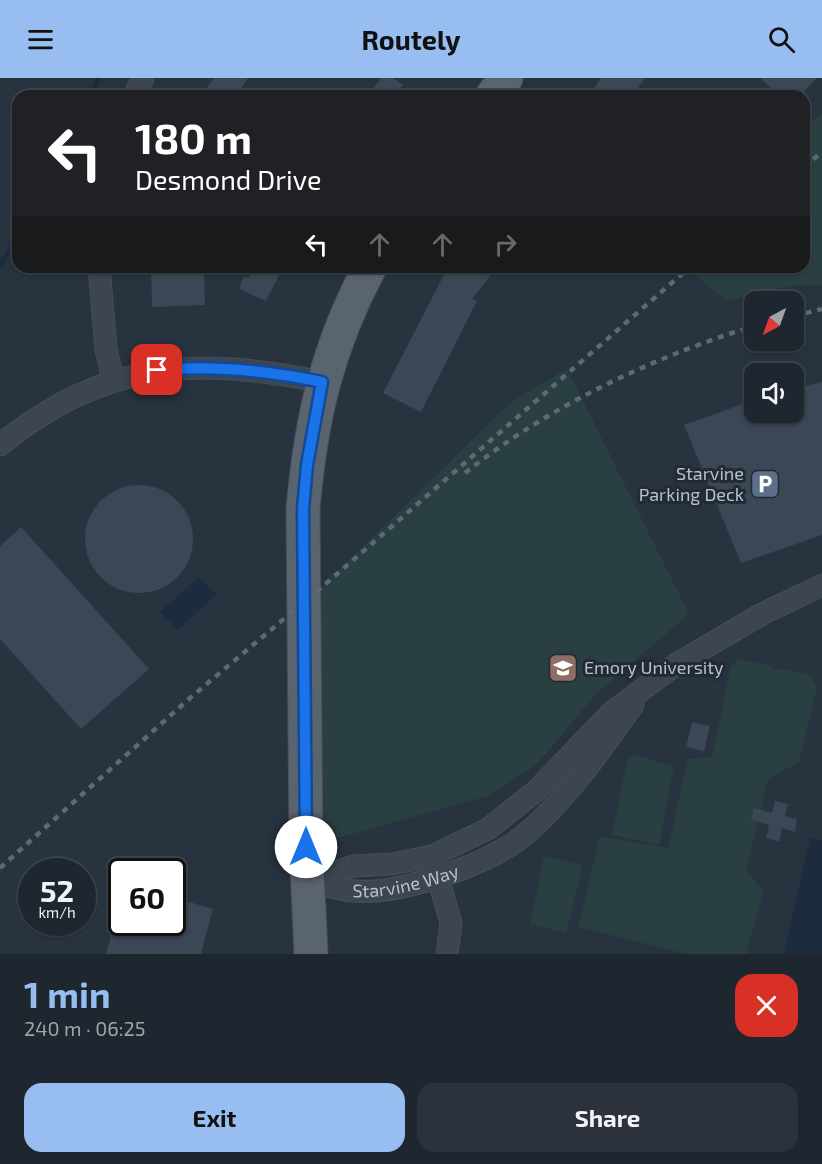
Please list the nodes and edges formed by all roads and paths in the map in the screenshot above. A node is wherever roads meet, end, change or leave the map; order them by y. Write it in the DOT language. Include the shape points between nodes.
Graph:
graph roads {
  1 [pos="506,78"];
  2 [pos="497,90"];
  3 [pos="100,273"];
  4 [pos="367,273"];
  5 [pos="113,380"];
  6 [pos="322,382"];
  7 [pos="0,445"];
  8 [pos="822,585"];
  9 [pos="645,687"];
  10 [pos="432,856"];
  11 [pos="439,878"];
  12 [pos="308,880"];
  13 [pos="311,954"];
  14 [pos="447,954"];
  1 -- 2 [label="main road"];
  3 -- 5 [label="street" via="106,350"];
  4 -- 6 [label="main road" via="345,318"];
  5 -- 6 [label="street" via="143,372 206,369 296,376"];
  5 -- 7 [label="street" via="60,403"];
  6 -- 12 [label="main road" via="303,509"];
  8 -- 9 [label="street, Starvine Way" via="705,646"];
  9 -- 10 [label="street, Starvine Way" via="611,713 508,815"];
  9 -- 11 [label="street, Starvine Way" via="592,763 527,834 499,853"];
  10 -- 11 [label="street"];
  10 -- 12 [label="street, Starvine Way" via="354,866"];
  11 -- 12 [label="street, Starvine Way" via="356,891"];
  11 -- 14 [label="street" via="451,923"];
  12 -- 13 [label="main road"];
}
